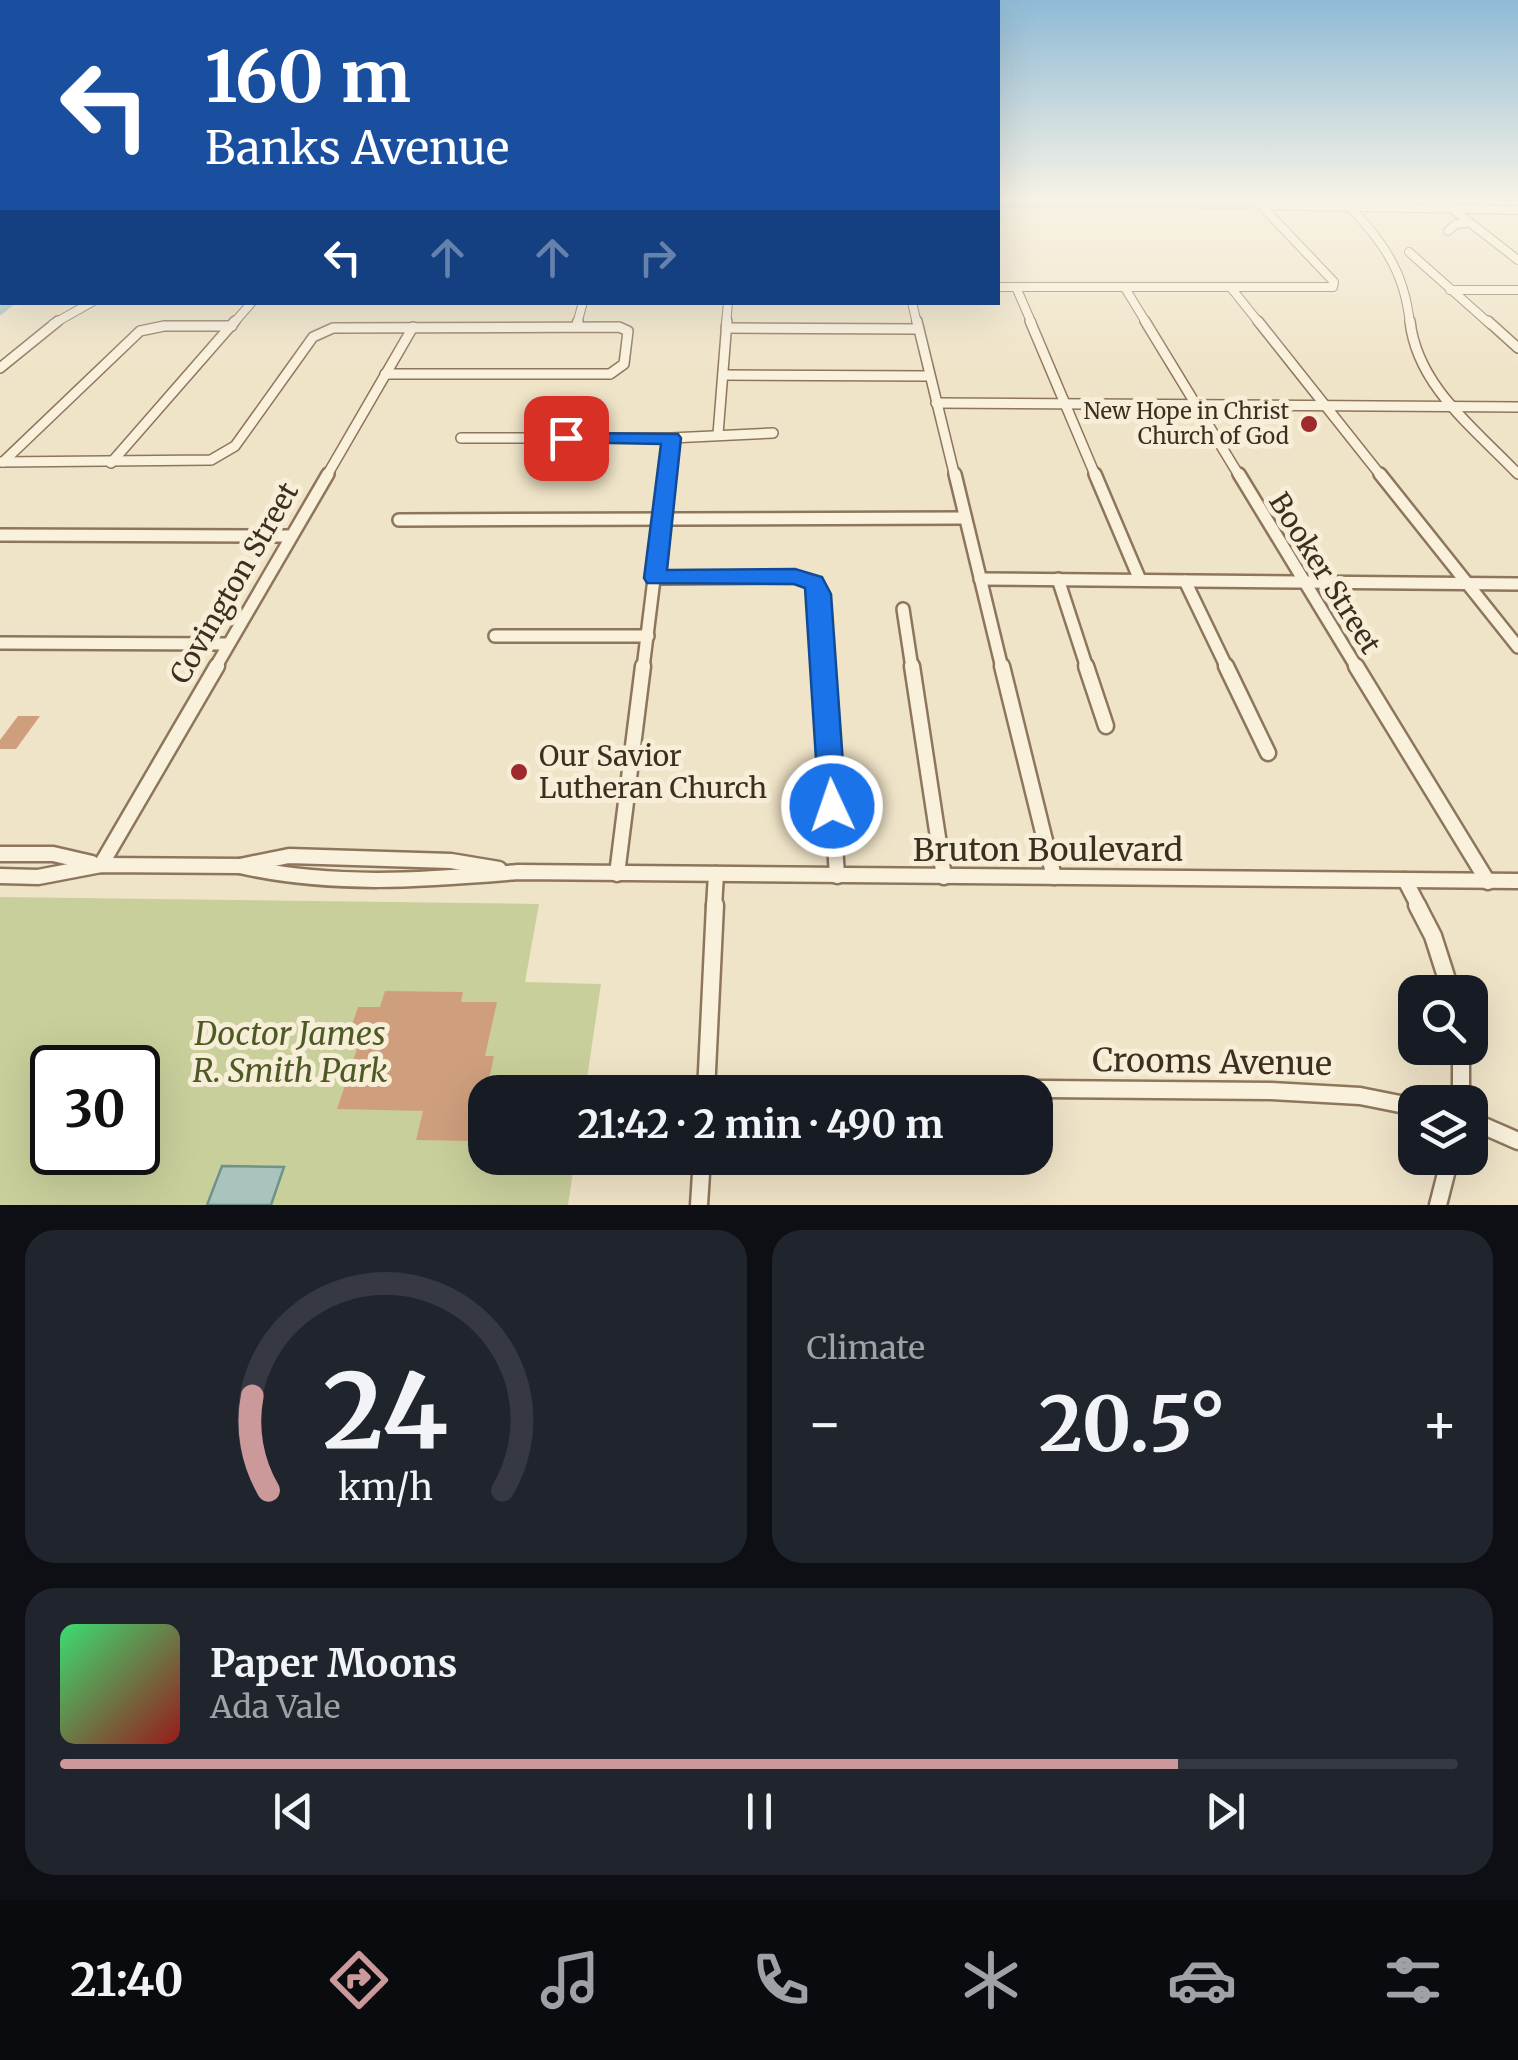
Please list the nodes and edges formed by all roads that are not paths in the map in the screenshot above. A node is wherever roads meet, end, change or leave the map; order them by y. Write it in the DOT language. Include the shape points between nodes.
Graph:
graph roads {
  1 [pos="1310,256"];
  2 [pos="1388,256"];
  3 [pos="1416,256"];
  4 [pos="1000,287"];
  5 [pos="1016,287"];
  6 [pos="1125,288"];
  7 [pos="1232,289"];
  8 [pos="1450,290"];
  9 [pos="1518,290"];
  10 [pos="87,305"];
  11 [pos="250,305"];
  12 [pos="582,305"];
  13 [pos="728,305"];
  14 [pos="913,305"];
  15 [pos="232,326"];
  16 [pos="412,327"];
  17 [pos="576,327"];
  18 [pos="726,328"];
  19 [pos="918,329"];
  20 [pos="1518,348"];
  21 [pos="0,368"];
  22 [pos="386,374"];
  23 [pos="723,375"];
  24 [pos="930,376"];
  25 [pos="936,403"];
  26 [pos="1064,404"];
  27 [pos="1195,406"];
  28 [pos="1328,406"];
  29 [pos="1452,407"];
  30 [pos="1518,407"];
  31 [pos="774,433"];
  32 [pos="718,434"];
  33 [pos="461,438"];
  34 [pos="671,438"];
  35 [pos="112,462"];
  36 [pos="1,463"];
  37 [pos="1518,474"];
  38 [pos="964,518"];
  39 [pos="399,520"];
  40 [pos="661,522"];
  41 [pos="0,535"];
  42 [pos="290,536"];
  43 [pos="655,578"];
  44 [pos="980,579"];
  45 [pos="1058,579"];
  46 [pos="1140,580"];
  47 [pos="1185,580"];
  48 [pos="1304,582"];
  49 [pos="1467,583"];
  50 [pos="1518,584"];
  51 [pos="903,610"];
  52 [pos="496,636"];
  53 [pos="648,636"];
  54 [pos="0,643"];
  55 [pos="228,644"];
  56 [pos="1518,646"];
  57 [pos="1106,726"];
  58 [pos="1268,753"];
  59 [pos="0,854"];
  60 [pos="101,865"];
  61 [pos="617,874"];
  62 [pos="716,874"];
  63 [pos="0,876"];
  64 [pos="837,876"];
  65 [pos="944,876"];
  66 [pos="1054,876"];
  67 [pos="1405,880"];
  68 [pos="1488,882"];
  69 [pos="1518,882"];
  70 [pos="1445,975"];
  71 [pos="707,1075"];
  72 [pos="1053,1090"];
  73 [pos="1398,1103"];
  74 [pos="1488,1128"];
  75 [pos="1518,1141"];
  76 [pos="701,1175"];
  77 [pos="1446,1175"];
  78 [pos="699,1205"];
  79 [pos="1438,1205"];
  1 -- 7 [label="street" via="1333,287"];
  2 -- 29 [label="street" via="1406,288 1416,354"];
  3 -- 8 [label="street"];
  4 -- 5 [label="street"];
  5 -- 6 [label="street"];
  5 -- 26 [label="street"];
  6 -- 7 [label="street"];
  6 -- 27 [label="street, Booker Street"];
  7 -- 28 [label="street"];
  8 -- 9 [label="street"];
  8 -- 20 [label="street"];
  10 -- 21 [label="street"];
  11 -- 15 [label="street"];
  12 -- 17 [label="street"];
  13 -- 18 [label="street"];
  14 -- 19 [label="street"];
  15 -- 35 [label="street"];
  15 -- 36 [label="street" via="140,331"];
  16 -- 17 [label="street"];
  16 -- 22 [label="street, Covington Street"];
  16 -- 35 [label="street" via="346,327 313,337 235,446 211,460"];
  17 -- 22 [label="street" via="628,331 620,370"];
  18 -- 19 [label="street"];
  18 -- 23 [label="street"];
  19 -- 24 [label="street"];
  22 -- 42 [label="street, Covington Street"];
  23 -- 24 [label="street"];
  23 -- 32 [label="street"];
  24 -- 25 [label="street"];
  25 -- 26 [label="street"];
  25 -- 38 [label="street"];
  26 -- 27 [label="street"];
  26 -- 46 [label="street"];
  27 -- 28 [label="street"];
  27 -- 48 [label="street, Booker Street"];
  28 -- 29 [label="street"];
  28 -- 49 [label="street"];
  29 -- 30 [label="street"];
  29 -- 37 [label="street"];
  31 -- 32 [label="street"];
  32 -- 34 [label="street"];
  33 -- 34 [label="street"];
  34 -- 40 [label="street"];
  35 -- 36 [label="street"];
  38 -- 40 [label="street"];
  38 -- 44 [label="street"];
  39 -- 40 [label="street"];
  40 -- 43 [label="street"];
  41 -- 42 [label="street"];
  42 -- 55 [label="street, Covington Street"];
  43 -- 53 [label="street"];
  43 -- 64 [label="street" via="795,577 814,583 820,594"];
  44 -- 45 [label="street"];
  44 -- 66 [label="street"];
  45 -- 46 [label="street"];
  45 -- 57 [label="street"];
  46 -- 47 [label="street"];
  47 -- 48 [label="street"];
  47 -- 58 [label="street"];
  48 -- 49 [label="street"];
  48 -- 68 [label="street, Booker Street"];
  49 -- 50 [label="street"];
  49 -- 56 [label="street"];
  51 -- 65 [label="street"];
  52 -- 53 [label="street"];
  53 -- 61 [label="street"];
  54 -- 55 [label="street"];
  55 -- 60 [label="street, Covington Street"];
  59 -- 60 [label="street, Bruton Boulevard" via="53,854"];
  60 -- 61 [label="street, Bruton Boulevard" via="240,866 280,878"];
  60 -- 63 [label="street, Bruton Boulevard"];
  61 -- 62 [label="street, Bruton Boulevard"];
  62 -- 64 [label="street, Bruton Boulevard"];
  62 -- 71 [label="street"];
  64 -- 65 [label="street, Bruton Boulevard"];
  65 -- 66 [label="street, Bruton Boulevard"];
  66 -- 67 [label="street, Bruton Boulevard"];
  67 -- 68 [label="street, Bruton Boulevard"];
  67 -- 70 [label="street"];
  68 -- 69 [label="street, Bruton Boulevard"];
  72 -- 73 [label="street, Crooms Avenue" via="1271,1090"];
  74 -- 75 [label="street"];
  76 -- 78 [label="street"];
  77 -- 79 [label="street"];
}
